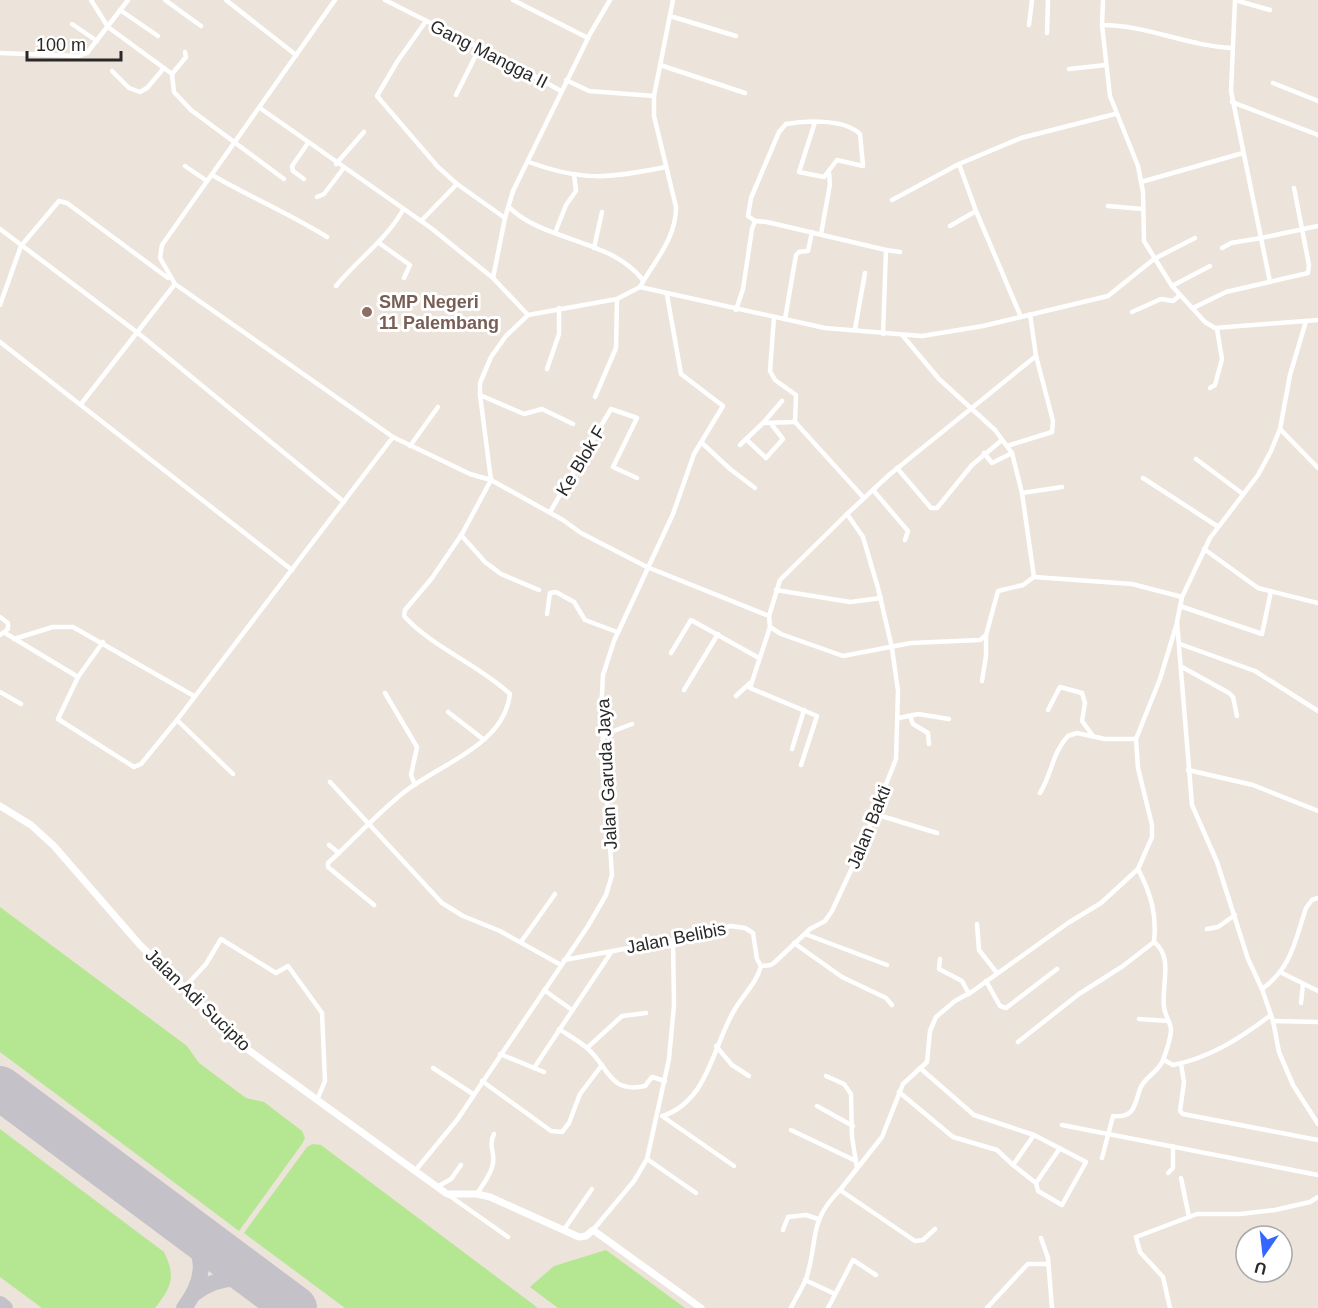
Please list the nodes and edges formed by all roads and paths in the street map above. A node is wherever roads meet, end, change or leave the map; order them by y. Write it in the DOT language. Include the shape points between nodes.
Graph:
graph roads {
  1 [pos="92,0"];
  2 [pos="128,0"];
  3 [pos="165,0"];
  4 [pos="226,0"];
  5 [pos="335,0"];
  6 [pos="385,0"];
  7 [pos="513,0"];
  8 [pos="610,0"];
  9 [pos="674,0"];
  10 [pos="1032,0"];
  11 [pos="1048,0"];
  12 [pos="1103,0"];
  13 [pos="1235,0"];
  14 [pos="120,10"];
  15 [pos="1270,10"];
  16 [pos="670,16"];
  17 [pos="426,21"];
  18 [pos="72,24"];
  19 [pos="1102,24"];
  20 [pos="1029,25"];
  21 [pos="201,26"];
  22 [pos="108,27"];
  23 [pos="1047,33"];
  24 [pos="158,36"];
  25 [pos="736,36"];
  26 [pos="588,38"];
  27 [pos="97,41"];
  28 [pos="480,47"];
  29 [pos="1232,48"];
  30 [pos="186,52"];
  31 [pos="0,53"];
  32 [pos="296,55"];
  33 [pos="660,65"];
  34 [pos="1106,65"];
  35 [pos="164,68"];
  36 [pos="1069,69"];
  37 [pos="112,71"];
  38 [pos="172,74"];
  39 [pos="566,80"];
  40 [pos="1274,83"];
  41 [pos="561,91"];
  42 [pos="745,93"];
  43 [pos="456,95"];
  44 [pos="654,96"];
  45 [pos="1318,101"];
  46 [pos="1232,102"];
  47 [pos="260,108"];
  48 [pos="1115,114"];
  49 [pos="815,123"];
  50 [pos="364,132"];
  51 [pos="1318,135"];
  52 [pos="308,143"];
  53 [pos="234,144"];
  54 [pos="1243,153"];
  55 [pos="529,162"];
  56 [pos="336,164"];
  57 [pos="959,164"];
  58 [pos="185,166"];
  59 [pos="666,167"];
  60 [pos="343,169"];
  61 [pos="829,173"];
  62 [pos="574,174"];
  63 [pos="212,175"];
  64 [pos="284,179"];
  65 [pos="304,179"];
  66 [pos="207,181"];
  67 [pos="1142,182"];
  68 [pos="457,184"];
  69 [pos="1294,188"];
  70 [pos="317,197"];
  71 [pos="892,200"];
  72 [pos="1108,206"];
  73 [pos="509,207"];
  74 [pos="1143,208"];
  75 [pos="403,210"];
  76 [pos="976,211"];
  77 [pos="602,212"];
  78 [pos="505,218"];
  79 [pos="421,221"];
  80 [pos="755,221"];
  81 [pos="950,226"];
  82 [pos="1318,226"];
  83 [pos="0,229"];
  84 [pos="1302,229"];
  85 [pos="812,232"];
  86 [pos="555,233"];
  87 [pos="821,234"];
  88 [pos="327,237"];
  89 [pos="1195,238"];
  90 [pos="1261,238"];
  91 [pos="379,243"];
  92 [pos="21,246"];
  93 [pos="594,248"];
  94 [pos="1222,248"];
  95 [pos="886,250"];
  96 [pos="900,252"];
  97 [pos="1154,260"];
  98 [pos="1210,266"];
  99 [pos="865,273"];
  100 [pos="404,278"];
  101 [pos="493,278"];
  102 [pos="643,280"];
  103 [pos="173,282"];
  104 [pos="1270,282"];
  105 [pos="336,286"];
  106 [pos="1172,286"];
  107 [pos="640,287"];
  108 [pos="667,295"];
  109 [pos="1180,295"];
  110 [pos="617,299"];
  111 [pos="0,305"];
  112 [pos="559,308"];
  113 [pos="1193,308"];
  114 [pos="736,310"];
  115 [pos="1132,312"];
  116 [pos="1030,314"];
  117 [pos="528,315"];
  118 [pos="774,317"];
  119 [pos="1021,317"];
  120 [pos="785,319"];
  121 [pos="1318,320"];
  122 [pos="1306,321"];
  123 [pos="855,329"];
  124 [pos="1217,329"];
  125 [pos="138,333"];
  126 [pos="883,334"];
  127 [pos="903,336"];
  128 [pos="0,342"];
  129 [pos="1036,356"];
  130 [pos="547,369"];
  131 [pos="1210,388"];
  132 [pos="480,395"];
  133 [pos="595,397"];
  134 [pos="782,401"];
  135 [pos="81,404"];
  136 [pos="438,406"];
  137 [pos="969,408"];
  138 [pos="795,422"];
  139 [pos="763,423"];
  140 [pos="573,424"];
  141 [pos="772,425"];
  142 [pos="1280,429"];
  143 [pos="393,437"];
  144 [pos="746,439"];
  145 [pos="1002,440"];
  146 [pos="702,443"];
  147 [pos="740,445"];
  148 [pos="410,446"];
  149 [pos="1007,446"];
  150 [pos="984,453"];
  151 [pos="1012,453"];
  152 [pos="1196,459"];
  153 [pos="897,468"];
  154 [pos="1318,468"];
  155 [pos="637,478"];
  156 [pos="1143,478"];
  157 [pos="491,480"];
  158 [pos="1062,487"];
  159 [pos="755,488"];
  160 [pos="873,490"];
  161 [pos="1022,493"];
  162 [pos="1243,494"];
  163 [pos="864,498"];
  164 [pos="344,502"];
  165 [pos="550,512"];
  166 [pos="847,514"];
  167 [pos="1218,526"];
  168 [pos="461,535"];
  169 [pos="905,540"];
  170 [pos="1204,549"];
  171 [pos="647,567"];
  172 [pos="292,570"];
  173 [pos="1034,577"];
  174 [pos="539,590"];
  175 [pos="776,590"];
  176 [pos="1271,591"];
  177 [pos="1182,597"];
  178 [pos="881,598"];
  179 [pos="1318,603"];
  180 [pos="1180,606"];
  181 [pos="547,614"];
  182 [pos="0,616"];
  183 [pos="769,616"];
  184 [pos="1177,622"];
  185 [pos="770,627"];
  186 [pos="617,632"];
  187 [pos="2,634"];
  188 [pos="718,634"];
  189 [pos="986,635"];
  190 [pos="14,639"];
  191 [pos="103,642"];
  192 [pos="1180,644"];
  193 [pos="892,648"];
  194 [pos="671,653"];
  195 [pos="759,658"];
  196 [pos="1182,667"];
  197 [pos="78,677"];
  198 [pos="982,681"];
  199 [pos="750,683"];
  200 [pos="684,690"];
  201 [pos="0,692"];
  202 [pos="385,693"];
  203 [pos="194,696"];
  204 [pos="736,696"];
  205 [pos="21,704"];
  206 [pos="804,710"];
  207 [pos="1048,710"];
  208 [pos="1318,711"];
  209 [pos="448,712"];
  210 [pos="910,716"];
  211 [pos="1236,716"];
  212 [pos="899,718"];
  213 [pos="949,719"];
  214 [pos="177,720"];
  215 [pos="632,724"];
  216 [pos="603,735"];
  217 [pos="1093,736"];
  218 [pos="1136,739"];
  219 [pos="483,740"];
  220 [pos="930,744"];
  221 [pos="792,749"];
  222 [pos="801,765"];
  223 [pos="1188,770"];
  224 [pos="233,774"];
  225 [pos="330,782"];
  226 [pos="415,785"];
  227 [pos="1040,793"];
  228 [pos="0,806"];
  229 [pos="1318,811"];
  230 [pos="875,814"];
  231 [pos="369,825"];
  232 [pos="937,833"];
  233 [pos="329,845"];
  234 [pos="339,853"];
  235 [pos="1138,869"];
  236 [pos="555,894"];
  237 [pos="1318,898"];
  238 [pos="374,905"];
  239 [pos="1235,915"];
  240 [pos="977,924"];
  241 [pos="1207,929"];
  242 [pos="805,934"];
  243 [pos="673,940"];
  244 [pos="521,942"];
  245 [pos="1154,942"];
  246 [pos="794,943"];
  247 [pos="612,951"];
  248 [pos="940,959"];
  249 [pos="562,962"];
  250 [pos="887,965"];
  251 [pos="762,966"];
  252 [pos="1057,969"];
  253 [pos="998,973"];
  254 [pos="1282,973"];
  255 [pos="986,981"];
  256 [pos="1304,984"];
  257 [pos="184,988"];
  258 [pos="1262,989"];
  259 [pos="544,990"];
  260 [pos="1318,991"];
  261 [pos="969,994"];
  262 [pos="1301,1003"];
  263 [pos="892,1005"];
  264 [pos="572,1010"];
  265 [pos="646,1013"];
  266 [pos="1271,1015"];
  267 [pos="1139,1019"];
  268 [pos="1168,1021"];
  269 [pos="1273,1021"];
  270 [pos="1318,1022"];
  271 [pos="559,1029"];
  272 [pos="1018,1042"];
  273 [pos="716,1046"];
  274 [pos="587,1048"];
  275 [pos="500,1054"];
  276 [pos="1164,1060"];
  277 [pos="1181,1064"];
  278 [pos="602,1065"];
  279 [pos="433,1068"];
  280 [pos="534,1068"];
  281 [pos="920,1068"];
  282 [pos="544,1072"];
  283 [pos="749,1076"];
  284 [pos="826,1076"];
  285 [pos="483,1081"];
  286 [pos="664,1081"];
  287 [pos="898,1092"];
  288 [pos="474,1094"];
  289 [pos="317,1101"];
  290 [pos="817,1106"];
  291 [pos="661,1115"];
  292 [pos="1318,1124"];
  293 [pos="1062,1125"];
  294 [pos="853,1126"];
  295 [pos="791,1130"];
  296 [pos="1107,1132"];
  297 [pos="494,1134"];
  298 [pos="1034,1135"];
  299 [pos="1318,1140"];
  300 [pos="1173,1146"];
  301 [pos="1060,1148"];
  302 [pos="1102,1158"];
  303 [pos="647,1159"];
  304 [pos="856,1161"];
  305 [pos="461,1165"];
  306 [pos="1013,1165"];
  307 [pos="734,1166"];
  308 [pos="857,1168"];
  309 [pos="415,1172"];
  310 [pos="1168,1173"];
  311 [pos="1318,1175"];
  312 [pos="1181,1178"];
  313 [pos="1036,1183"];
  314 [pos="437,1187"];
  315 [pos="592,1189"];
  316 [pos="840,1190"];
  317 [pos="696,1192"];
  318 [pos="447,1194"];
  319 [pos="477,1194"];
  320 [pos="1318,1197"];
  321 [pos="1189,1217"];
  322 [pos="818,1219"];
  323 [pos="935,1229"];
  324 [pos="593,1230"];
  325 [pos="783,1230"];
  326 [pos="563,1231"];
  327 [pos="508,1238"];
  328 [pos="1041,1238"];
  329 [pos="1047,1264"];
  330 [pos="876,1275"];
  331 [pos="806,1281"];
  332 [pos="835,1294"];
  333 [pos="701,1308"];
  334 [pos="790,1308"];
  335 [pos="828,1308"];
  336 [pos="987,1308"];
  337 [pos="1052,1308"];
  338 [pos="1170,1308"];
  1 -- 22 [label="street"];
  2 -- 14 [label="street"];
  3 -- 21 [label="street"];
  4 -- 32 [label="street"];
  5 -- 32 [label="street"];
  6 -- 17 [label="street, Gang Mangga II"];
  7 -- 26 [label="street"];
  8 -- 26 [label="street"];
  9 -- 16 [label="street"];
  10 -- 20 [label="street"];
  11 -- 23 [label="street"];
  12 -- 19 [label="street"];
  13 -- 15 [label="street"];
  13 -- 29 [label="street"];
  14 -- 22 [label="street"];
  14 -- 24 [label="street"];
  16 -- 25 [label="street"];
  16 -- 33 [label="street"];
  17 -- 28 [label="street, Gang Mangga II"];
  17 -- 68 [label="street" via="377,96"];
  18 -- 27 [label="street"];
  19 -- 29 [label="street"];
  19 -- 34 [label="street"];
  22 -- 27 [label="street"];
  22 -- 35 [label="street"];
  26 -- 39 [label="street"];
  27 -- 31 [label="street" via="79,56"];
  28 -- 41 [label="street, Gang Mangga II"];
  28 -- 43 [label="street"];
  29 -- 46 [label="street"];
  30 -- 38 [label="street"];
  32 -- 47 [label="street"];
  33 -- 42 [label="street"];
  33 -- 44 [label="street"];
  34 -- 36 [label="street"];
  34 -- 48 [label="street"];
  35 -- 37 [label="street" via="140,92 129,88"];
  35 -- 38 [label="street"];
  38 -- 53 [label="street" via="174,92 191,111"];
  39 -- 41 [label="street"];
  39 -- 44 [label="street" via="589,91"];
  40 -- 45 [label="street"];
  41 -- 55 [label="street"];
  44 -- 59 [label="street" via="654,116"];
  46 -- 51 [label="street"];
  46 -- 54 [label="street"];
  47 -- 52 [label="street"];
  47 -- 53 [label="street"];
  48 -- 57 [label="street" via="1021,138"];
  48 -- 67 [label="street" via="1133,148"];
  49 -- 61 [label="street" via="798,171 822,178"];
  49 -- 61 [label="street" via="851,127 860,134 863,166 837,160"];
  49 -- 80 [label="street" via="793,123 782,128 751,198 748,216"];
  50 -- 56 [label="street"];
  52 -- 56 [label="street"];
  52 -- 65 [label="street" via="292,166"];
  53 -- 63 [label="street"];
  53 -- 64 [label="street"];
  54 -- 67 [label="street"];
  54 -- 90 [label="street"];
  55 -- 62 [label="street" via="554,172"];
  55 -- 73 [label="street"];
  56 -- 60 [label="street"];
  57 -- 71 [label="street"];
  57 -- 76 [label="street"];
  58 -- 66 [label="street"];
  59 -- 62 [label="street" via="611,178"];
  59 -- 102 [label="street" via="676,223 672,236"];
  60 -- 70 [label="street" via="324,194"];
  60 -- 75 [label="street"];
  61 -- 87 [label="street"];
  62 -- 86 [label="street" via="576,191"];
  63 -- 66 [label="street"];
  63 -- 88 [label="street" via="252,199 287,212"];
  66 -- 103 [label="street" via="160,251"];
  67 -- 74 [label="street"];
  68 -- 78 [label="street"];
  68 -- 79 [label="street"];
  69 -- 84 [label="street"];
  72 -- 74 [label="street"];
  73 -- 78 [label="street"];
  73 -- 86 [label="street" via="530,225"];
  74 -- 97 [label="street" via="1143,233"];
  75 -- 79 [label="street"];
  75 -- 91 [label="street"];
  76 -- 81 [label="street"];
  76 -- 119 [label="street"];
  77 -- 93 [label="street"];
  78 -- 101 [label="street"];
  79 -- 101 [label="street"];
  80 -- 85 [label="street"];
  80 -- 114 [label="street"];
  82 -- 84 [label="street"];
  83 -- 92 [label="street"];
  84 -- 90 [label="street"];
  84 -- 104 [label="street" via="1308,273"];
  85 -- 87 [label="street"];
  85 -- 120 [label="street" via="807,252 796,255"];
  86 -- 93 [label="street"];
  87 -- 95 [label="street"];
  89 -- 97 [label="street"];
  90 -- 94 [label="street"];
  90 -- 104 [label="street"];
  91 -- 100 [label="street" via="410,265"];
  91 -- 105 [label="street"];
  92 -- 103 [label="street" via="56,202 61,201"];
  92 -- 111 [label="street"];
  92 -- 125 [label="street"];
  93 -- 102 [label="street" via="622,262"];
  95 -- 96 [label="street"];
  95 -- 126 [label="street"];
  97 -- 106 [label="street"];
  97 -- 116 [label="street" via="1108,296"];
  98 -- 106 [label="street"];
  99 -- 123 [label="street"];
  101 -- 117 [label="street"];
  102 -- 107 [label="street"];
  103 -- 125 [label="street"];
  103 -- 143 [label="street"];
  104 -- 113 [label="street" via="1226,292"];
  106 -- 109 [label="street"];
  107 -- 108 [label="street"];
  107 -- 110 [label="street"];
  108 -- 114 [label="street"];
  108 -- 146 [label="street, Jalan Garuda Jaya" via="681,374 723,404"];
  109 -- 113 [label="street"];
  109 -- 115 [label="street" via="1173,301 1161,299"];
  110 -- 112 [label="street"];
  110 -- 133 [label="street" via="616,348"];
  112 -- 117 [label="street"];
  112 -- 130 [label="street" via="559,334"];
  113 -- 124 [label="street" via="1208,326"];
  114 -- 118 [label="street"];
  116 -- 119 [label="street"];
  116 -- 129 [label="street"];
  117 -- 132 [label="street" via="491,357 480,383"];
  118 -- 120 [label="street"];
  118 -- 138 [label="street" via="770,371 775,380 796,395"];
  119 -- 127 [label="street" via="922,336"];
  120 -- 123 [label="street" via="825,328"];
  121 -- 122 [label="street"];
  122 -- 124 [label="street"];
  122 -- 142 [label="street"];
  123 -- 126 [label="street"];
  124 -- 131 [label="street" via="1222,359 1215,384"];
  125 -- 135 [label="street"];
  125 -- 164 [label="street"];
  126 -- 127 [label="street"];
  127 -- 137 [label="street"];
  128 -- 135 [label="street"];
  129 -- 137 [label="street"];
  129 -- 149 [label="street" via="1053,421 1052,432"];
  132 -- 140 [label="street" via="524,414 542,408"];
  132 -- 157 [label="street"];
  134 -- 139 [label="street"];
  135 -- 172 [label="street"];
  136 -- 148 [label="street"];
  137 -- 145 [label="street"];
  137 -- 153 [label="street"];
  138 -- 141 [label="street"];
  138 -- 163 [label="street"];
  139 -- 141 [label="street"];
  139 -- 144 [label="street"];
  141 -- 144 [label="street" via="783,439 766,458"];
  142 -- 154 [label="street"];
  142 -- 162 [label="street" via="1262,468"];
  143 -- 148 [label="street"];
  143 -- 164 [label="street"];
  144 -- 147 [label="street"];
  145 -- 149 [label="street"];
  145 -- 150 [label="street"];
  146 -- 159 [label="street"];
  146 -- 171 [label="street, Jalan Garuda Jaya"];
  148 -- 157 [label="street"];
  149 -- 151 [label="street"];
  150 -- 151 [label="street" via="992,463"];
  150 -- 153 [label="street" via="937,508 931,508"];
  151 -- 161 [label="street"];
  152 -- 162 [label="street"];
  153 -- 160 [label="street"];
  155 -- 165 [label="street, Ke Blok F" via="613,467 637,418 611,409"];
  156 -- 167 [label="street"];
  157 -- 165 [label="street"];
  157 -- 168 [label="street"];
  158 -- 161 [label="street"];
  160 -- 163 [label="street"];
  160 -- 169 [label="street" via="908,531"];
  161 -- 173 [label="street"];
  162 -- 167 [label="street"];
  163 -- 166 [label="street"];
  164 -- 172 [label="street"];
  165 -- 171 [label="street"];
  166 -- 175 [label="street" via="780,580"];
  166 -- 178 [label="street, Jalan Bakti" via="863,537"];
  167 -- 170 [label="street"];
  168 -- 174 [label="street" via="501,574"];
  168 -- 219 [label="street" via="404,616 510,694 500,724"];
  170 -- 176 [label="street" via="1258,588"];
  170 -- 177 [label="street"];
  171 -- 183 [label="street"];
  171 -- 186 [label="street, Jalan Garuda Jaya"];
  172 -- 203 [label="street"];
  173 -- 177 [label="street" via="1132,584"];
  173 -- 189 [label="street" via="1023,585 998,591"];
  175 -- 178 [label="street" via="850,602"];
  175 -- 183 [label="street"];
  176 -- 179 [label="street"];
  176 -- 180 [label="street" via="1262,634"];
  177 -- 180 [label="street"];
  178 -- 193 [label="street, Jalan Bakti"];
  180 -- 184 [label="street"];
  181 -- 186 [label="street" via="550,593 556,592 574,602 585,620"];
  182 -- 187 [label="street" via="8,623"];
  183 -- 185 [label="street"];
  184 -- 192 [label="street"];
  184 -- 218 [label="street"];
  185 -- 193 [label="street" via="843,656"];
  185 -- 195 [label="street"];
  186 -- 216 [label="street, Jalan Garuda Jaya" via="603,675"];
  187 -- 190 [label="street"];
  188 -- 194 [label="street" via="688,621"];
  188 -- 195 [label="street"];
  188 -- 200 [label="street"];
  189 -- 193 [label="street" via="980,640 911,643"];
  189 -- 198 [label="street"];
  190 -- 191 [label="street" via="53,627 73,627"];
  190 -- 197 [label="street"];
  191 -- 197 [label="street"];
  191 -- 203 [label="street"];
  192 -- 196 [label="street"];
  192 -- 208 [label="street" via="1255,671"];
  193 -- 212 [label="street, Jalan Bakti"];
  195 -- 199 [label="street"];
  196 -- 211 [label="street" via="1229,693"];
  196 -- 223 [label="street"];
  197 -- 214 [label="street" via="58,719 134,767 141,764"];
  199 -- 204 [label="street"];
  199 -- 206 [label="street" via="755,691"];
  201 -- 205 [label="street"];
  202 -- 226 [label="street" via="417,747 411,776"];
  203 -- 214 [label="street"];
  206 -- 221 [label="street"];
  206 -- 222 [label="street" via="815,713 817,720"];
  207 -- 217 [label="street" via="1060,687 1082,693 1083,721"];
  209 -- 219 [label="street"];
  210 -- 212 [label="street"];
  210 -- 213 [label="street"];
  210 -- 220 [label="street" via="927,733"];
  212 -- 230 [label="street, Jalan Bakti" via="896,759"];
  214 -- 224 [label="street"];
  215 -- 216 [label="street"];
  216 -- 249 [label="street, Jalan Garuda Jaya" via="612,874 606,895"];
  217 -- 218 [label="street"];
  217 -- 227 [label="street" via="1068,736 1054,757 1049,780"];
  218 -- 235 [label="street" via="1138,768 1152,825 1152,837"];
  219 -- 226 [label="street"];
  223 -- 229 [label="street" via="1253,785"];
  223 -- 239 [label="street" via="1192,805"];
  225 -- 231 [label="street"];
  226 -- 231 [label="street"];
  228 -- 257 [label="street, Jalan Adi Sucipto" via="31,825 54,846 140,945"];
  230 -- 232 [label="street"];
  230 -- 242 [label="street, Jalan Bakti" via="832,911 825,921"];
  231 -- 234 [label="street"];
  231 -- 244 [label="street" via="442,903"];
  233 -- 234 [label="street"];
  234 -- 238 [label="street" via="328,867"];
  235 -- 245 [label="street" via="1153,905"];
  235 -- 253 [label="street" via="1101,903"];
  236 -- 244 [label="street"];
  237 -- 254 [label="street" via="1306,908"];
  239 -- 241 [label="street" via="1218,927"];
  239 -- 258 [label="street"];
  240 -- 253 [label="street" via="979,950"];
  242 -- 246 [label="street, Jalan Bakti"];
  242 -- 250 [label="street"];
  243 -- 247 [label="street, Jalan Belibis"];
  243 -- 251 [label="street, Jalan Belibis" via="731,926 745,928 753,933"];
  243 -- 286 [label="street" via="674,1005"];
  244 -- 249 [label="street"];
  245 -- 268 [label="street" via="1165,960"];
  245 -- 272 [label="street"];
  246 -- 251 [label="street, Jalan Bakti" via="771,965"];
  246 -- 263 [label="street" via="842,977 886,998"];
  247 -- 249 [label="street, Jalan Belibis"];
  247 -- 264 [label="street"];
  248 -- 261 [label="street" via="939,969 962,981"];
  249 -- 259 [label="street, Jalan Garuda Jaya"];
  251 -- 273 [label="street"];
  252 -- 255 [label="street" via="1006,1008 1000,1006"];
  253 -- 255 [label="street"];
  254 -- 256 [label="street"];
  254 -- 258 [label="street"];
  255 -- 261 [label="street"];
  256 -- 260 [label="street"];
  256 -- 262 [label="street"];
  257 -- 289 [label="street, Jalan Adi Sucipto" via="247,1048"];
  257 -- 289 [label="street" via="206,964 221,939 276,973 288,966 322,1013 325,1081"];
  258 -- 266 [label="street"];
  259 -- 264 [label="street"];
  259 -- 275 [label="street, Jalan Garuda Jaya"];
  261 -- 281 [label="street" via="936,1017 930,1031 927,1062"];
  264 -- 271 [label="street"];
  265 -- 274 [label="street" via="622,1016"];
  266 -- 269 [label="street"];
  266 -- 277 [label="street" via="1241,1038"];
  267 -- 268 [label="street"];
  268 -- 276 [label="street" via="1171,1029"];
  269 -- 270 [label="street"];
  269 -- 292 [label="street" via="1293,1085"];
  271 -- 274 [label="street"];
  271 -- 280 [label="street"];
  273 -- 283 [label="street" via="732,1065"];
  273 -- 291 [label="street" via="694,1095 681,1109"];
  274 -- 278 [label="street"];
  275 -- 280 [label="street"];
  275 -- 285 [label="street, Jalan Garuda Jaya"];
  276 -- 277 [label="street"];
  276 -- 296 [label="street" via="1140,1088 1139,1101 1132,1113 1126,1117 1113,1116"];
  277 -- 299 [label="street" via="1182,1114"];
  278 -- 285 [label="street" via="580,1094 562,1132 551,1131"];
  278 -- 286 [label="street" via="617,1085 629,1090 645,1086 652,1077"];
  279 -- 288 [label="street"];
  280 -- 282 [label="street"];
  281 -- 287 [label="street"];
  281 -- 298 [label="street" via="974,1115"];
  284 -- 294 [label="street" via="844,1084 851,1094"];
  285 -- 288 [label="street, Jalan Garuda Jaya"];
  286 -- 291 [label="street"];
  287 -- 306 [label="street" via="952,1137 997,1150"];
  287 -- 308 [label="street" via="882,1137"];
  288 -- 309 [label="street, Jalan Garuda Jaya"];
  289 -- 309 [label="street, Jalan Adi Sucipto"];
  290 -- 294 [label="street"];
  291 -- 303 [label="street"];
  291 -- 307 [label="street"];
  293 -- 296 [label="street"];
  294 -- 304 [label="street"];
  295 -- 304 [label="street"];
  296 -- 300 [label="street"];
  296 -- 302 [label="street"];
  297 -- 319 [label="street" via="490,1145 492,1169"];
  298 -- 301 [label="street"];
  298 -- 306 [label="street"];
  300 -- 310 [label="street" via="1173,1168"];
  300 -- 311 [label="street"];
  301 -- 313 [label="street"];
  301 -- 313 [label="street" via="1086,1162 1062,1205 1038,1191"];
  303 -- 317 [label="street"];
  303 -- 324 [label="street"];
  304 -- 308 [label="street"];
  305 -- 314 [label="street" via="451,1179"];
  306 -- 313 [label="street"];
  308 -- 316 [label="street"];
  309 -- 314 [label="street, Jalan Adi Sucipto"];
  312 -- 321 [label="street"];
  314 -- 318 [label="street, Jalan Adi Sucipto"];
  315 -- 326 [label="street"];
  316 -- 322 [label="street" via="824,1206"];
  316 -- 323 [label="street" via="915,1241 923,1240"];
  318 -- 319 [label="street"];
  318 -- 327 [label="street"];
  319 -- 326 [label="street"];
  320 -- 321 [label="street" via="1275,1210"];
  321 -- 338 [label="street" via="1136,1237 1140,1252 1163,1277"];
  322 -- 325 [label="street" via="806,1215 788,1217"];
  322 -- 331 [label="street"];
  324 -- 326 [label="street" via="583,1237"];
  324 -- 333 [label="street"];
  328 -- 329 [label="street"];
  329 -- 336 [label="street" via="1028,1264"];
  329 -- 337 [label="street"];
  330 -- 332 [label="street" via="853,1260"];
  331 -- 332 [label="street"];
  331 -- 334 [label="street"];
  332 -- 335 [label="street"];
}
